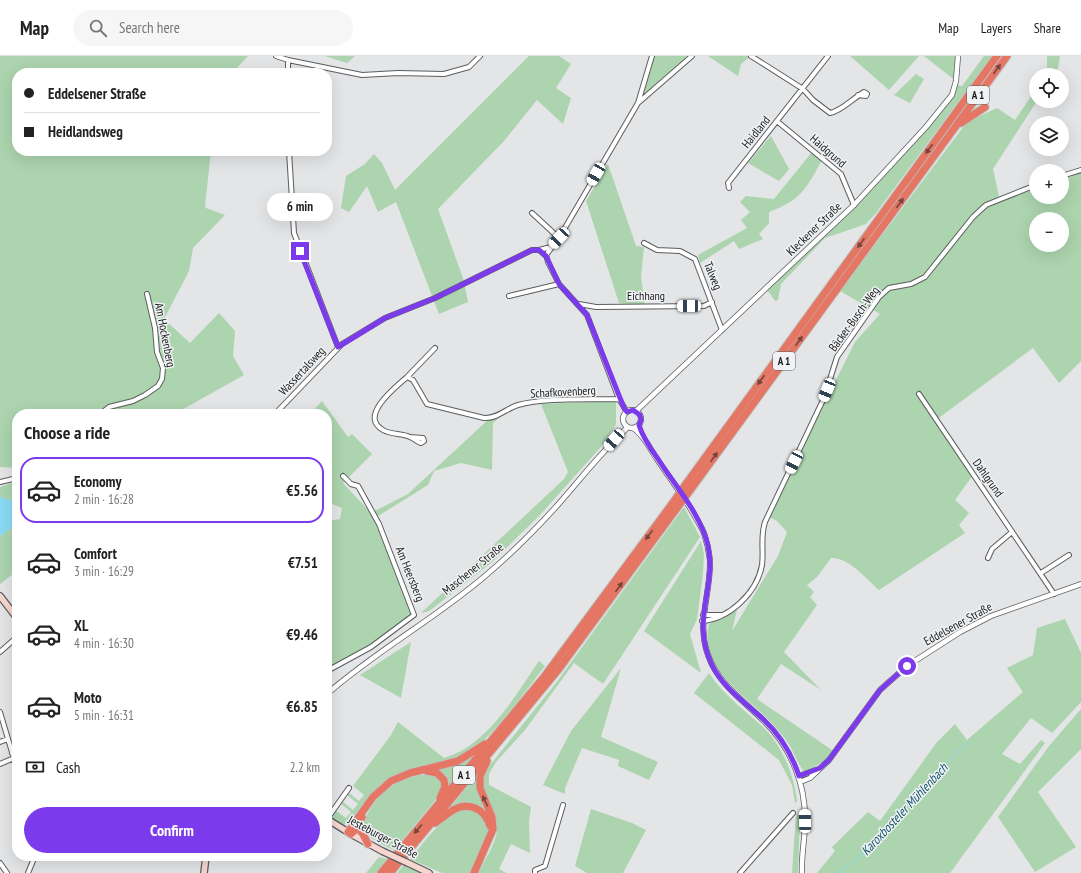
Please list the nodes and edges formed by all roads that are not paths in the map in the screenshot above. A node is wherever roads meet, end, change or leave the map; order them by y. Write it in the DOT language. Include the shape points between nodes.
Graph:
graph roads {
  1 [pos="276,56"];
  2 [pos="480,56"];
  3 [pos="652,56"];
  4 [pos="692,56"];
  5 [pos="751,56"];
  6 [pos="828,56"];
  7 [pos="958,56"];
  8 [pos="997,56"];
  9 [pos="1007,56"];
  10 [pos="288,60"];
  11 [pos="288,68"];
  12 [pos="327,68"];
  13 [pos="332,69"];
  14 [pos="803,89"];
  15 [pos="858,95"];
  16 [pos="638,103"];
  17 [pos="985,107"];
  18 [pos="778,122"];
  19 [pos="950,134"];
  20 [pos="289,156"];
  21 [pos="1081,170"];
  22 [pos="1069,174"];
  23 [pos="729,188"];
  24 [pos="1029,188"];
  25 [pos="854,205"];
  26 [pos="884,212"];
  27 [pos="532,213"];
  28 [pos="866,227"];
  29 [pos="559,238"];
  30 [pos="644,243"];
  31 [pos="551,247"];
  32 [pos="539,250"];
  33 [pos="546,256"];
  34 [pos="559,284"];
  35 [pos="147,294"];
  36 [pos="508,296"];
  37 [pos="712,302"];
  38 [pos="579,304"];
  39 [pos="722,330"];
  40 [pos="791,331"];
  41 [pos="338,347"];
  42 [pos="435,348"];
  43 [pos="784,348"];
  44 [pos="407,377"];
  45 [pos="919,394"];
  46 [pos="652,395"];
  47 [pos="619,398"];
  48 [pos="106,409"];
  49 [pos="280,409"];
  50 [pos="636,411"];
  51 [pos="627,412"];
  52 [pos="640,415"];
  53 [pos="624,422"];
  54 [pos="639,425"];
  55 [pos="631,428"];
  56 [pos="410,437"];
  57 [pos="644,439"];
  58 [pos="614,440"];
  59 [pos="343,476"];
  60 [pos="12,479"];
  61 [pos="0,482"];
  62 [pos="689,486"];
  63 [pos="674,506"];
  64 [pos="1012,532"];
  65 [pos="1069,555"];
  66 [pos="988,558"];
  67 [pos="1041,573"];
  68 [pos="1081,584"];
  69 [pos="1054,594"];
  70 [pos="0,596"];
  71 [pos="12,612"];
  72 [pos="725,614"];
  73 [pos="703,615"];
  74 [pos="702,621"];
  75 [pos="12,642"];
  76 [pos="0,652"];
  77 [pos="332,668"];
  78 [pos="332,690"];
  79 [pos="0,712"];
  80 [pos="495,737"];
  81 [pos="8,739"];
  82 [pos="0,742"];
  83 [pos="12,752"];
  84 [pos="491,752"];
  85 [pos="12,756"];
  86 [pos="0,764"];
  87 [pos="820,768"];
  88 [pos="423,770"];
  89 [pos="799,776"];
  90 [pos="800,782"];
  91 [pos="349,788"];
  92 [pos="563,806"];
  93 [pos="364,811"];
  94 [pos="332,812"];
  95 [pos="432,812"];
  96 [pos="793,814"];
  97 [pos="332,822"];
  98 [pos="360,822"];
  99 [pos="429,826"];
  100 [pos="350,833"];
  101 [pos="490,838"];
  102 [pos="368,844"];
  103 [pos="33,861"];
  104 [pos="205,861"];
  105 [pos="0,863"];
  106 [pos="475,872"];
  107 [pos="535,872"];
  108 [pos="6,873"];
  109 [pos="28,873"];
  110 [pos="204,873"];
  111 [pos="381,873"];
  112 [pos="390,873"];
  113 [pos="429,873"];
  114 [pos="740,873"];
  115 [pos="802,873"];
  1 -- 10 [label="street"];
  2 -- 13 [label="street" via="469,67 444,74 362,75"];
  3 -- 16 [label="street"];
  4 -- 16 [label="street"];
  5 -- 14 [label="street"];
  6 -- 14 [label="street, Haidland"];
  7 -- 25 [label="street, Kleckener Straße" via="956,81 950,100"];
  8 -- 26 [label="highway, A 1, one-way"];
  19 -- 9 [label="highway, A 1, one-way"];
  10 -- 11 [label="street"];
  10 -- 12 [label="street"];
  14 -- 15 [label="street" via="830,113"];
  14 -- 18 [label="street, Haidland"];
  16 -- 29 [label="street"];
  17 -- 19 [label="highway" via="966,119"];
  18 -- 23 [label="street, Haidland" via="728,183"];
  18 -- 25 [label="street, Haidgrund" via="841,174"];
  62 -- 19 [label="highway, A 1, one-way"];
  20 -- 41 [label="street" via="295,238"];
  21 -- 22 [label="street"];
  24 -- 72 [label="street, Bäcker-Busch-Weg" via="986,205 973,217 925,277 912,284 889,288 879,297 837,358 824,398 765,522 759,576 737,606"];
  25 -- 39 [label="street, Kleckener Straße"];
  26 -- 28 [label="highway"];
  26 -- 43 [label="highway, A 1, one-way"];
  27 -- 29 [label="street"];
  29 -- 31 [label="street"];
  30 -- 37 [label="street, Talweg" via="657,250 680,251 695,259"];
  31 -- 32 [label="street, Wassertalsweg"];
  31 -- 33 [label="street"];
  32 -- 33 [label="street"];
  32 -- 41 [label="street, Wassertalsweg" via="532,250 435,298 385,318"];
  33 -- 34 [label="street"];
  34 -- 36 [label="street"];
  34 -- 38 [label="street"];
  35 -- 48 [label="street, Am Hockenberg" via="157,352 163,368 162,379 158,386 145,395"];
  37 -- 38 [label="street, Eichhang" via="704,306 596,307"];
  37 -- 39 [label="street, Talweg"];
  38 -- 47 [label="street" via="587,315"];
  39 -- 46 [label="street, Kleckener Straße"];
  40 -- 43 [label="highway"];
  41 -- 49 [label="street, Wassertalsweg"];
  42 -- 44 [label="street"];
  43 -- 62 [label="highway, A 1, one-way"];
  44 -- 47 [label="street, Schafkovenberg" via="413,380 427,404 484,418 490,418 518,405 538,402"];
  44 -- 56 [label="street" via="377,407 374,414 381,430"];
  45 -- 64 [label="street, Dahlgrund"];
  46 -- 50 [label="street, Kleckener Straße"];
  46 -- 52 [label="street, Kleckener Straße"];
  47 -- 51 [label="street"];
  50 -- 51 [label="street"];
  50 -- 52 [label="street"];
  51 -- 53 [label="street"];
  52 -- 54 [label="street"];
  53 -- 55 [label="street"];
  53 -- 58 [label="street, Maschener Straße"];
  54 -- 55 [label="street"];
  54 -- 57 [label="street"];
  55 -- 57 [label="street"];
  55 -- 58 [label="street, Maschener Straße"];
  57 -- 73 [label="street" via="691,510 706,539 709,571"];
  58 -- 78 [label="street, Maschener Straße" via="540,524 493,569"];
  59 -- 77 [label="street, Am Heersberg" via="351,484 358,486 379,524 414,616 371,646"];
  60 -- 61 [label="street"];
  62 -- 63 [label="highway, A 1, bridge"];
  63 -- 80 [label="highway, A 1, one-way"];
  84 -- 63 [label="highway, A 1, one-way" via="558,670"];
  64 -- 66 [label="street" via="992,549"];
  64 -- 67 [label="street, Dahlgrund"];
  65 -- 67 [label="street"];
  67 -- 69 [label="street, Dahlgrund"];
  68 -- 69 [label="street, Eddelsener Straße"];
  69 -- 87 [label="street, Eddelsener Straße" via="1004,610 960,632 898,672 880,690 836,752"];
  70 -- 71 [label="main road"];
  72 -- 73 [label="street"];
  72 -- 74 [label="street, Bäcker-Busch-Weg"];
  73 -- 74 [label="street"];
  74 -- 89 [label="street" via="704,644 715,672 776,734 789,753"];
  75 -- 76 [label="street"];
  79 -- 81 [label="street"];
  80 -- 88 [label="highway" via="462,760"];
  80 -- 95 [label="highway, A 1"];
  81 -- 82 [label="street"];
  81 -- 83 [label="street"];
  84 -- 99 [label="highway, A 1"];
  101 -- 84 [label="highway, one-way" via="493,829 492,817 479,783"];
  85 -- 86 [label="street"];
  87 -- 89 [label="street, Eddelsener Straße"];
  87 -- 90 [label="street, Eddelsener Straße" via="810,778"];
  88 -- 93 [label="highway" via="402,776 386,785 373,797"];
  88 -- 95 [label="highway" via="437,773 443,777 445,783"];
  89 -- 90 [label="street"];
  90 -- 115 [label="street" via="805,811"];
  91 -- 94 [label="street"];
  92 -- 107 [label="street" via="545,866"];
  93 -- 98 [label="highway"];
  93 -- 100 [label="highway"];
  95 -- 111 [label="highway, A 1, one-way"];
  96 -- 114 [label="street"];
  97 -- 100 [label="main road, Jesteburger Straße"];
  98 -- 100 [label="highway"];
  98 -- 102 [label="highway" via="361,831"];
  99 -- 101 [label="highway" via="457,808 472,807 481,811 487,818"];
  99 -- 112 [label="highway, A 1"];
  100 -- 102 [label="main road, Jesteburger Straße"];
  101 -- 106 [label="highway"];
  102 -- 113 [label="main road, Jesteburger Straße, bridge"];
  103 -- 109 [label="street"];
  104 -- 110 [label="main road"];
  105 -- 108 [label="street"];
}
